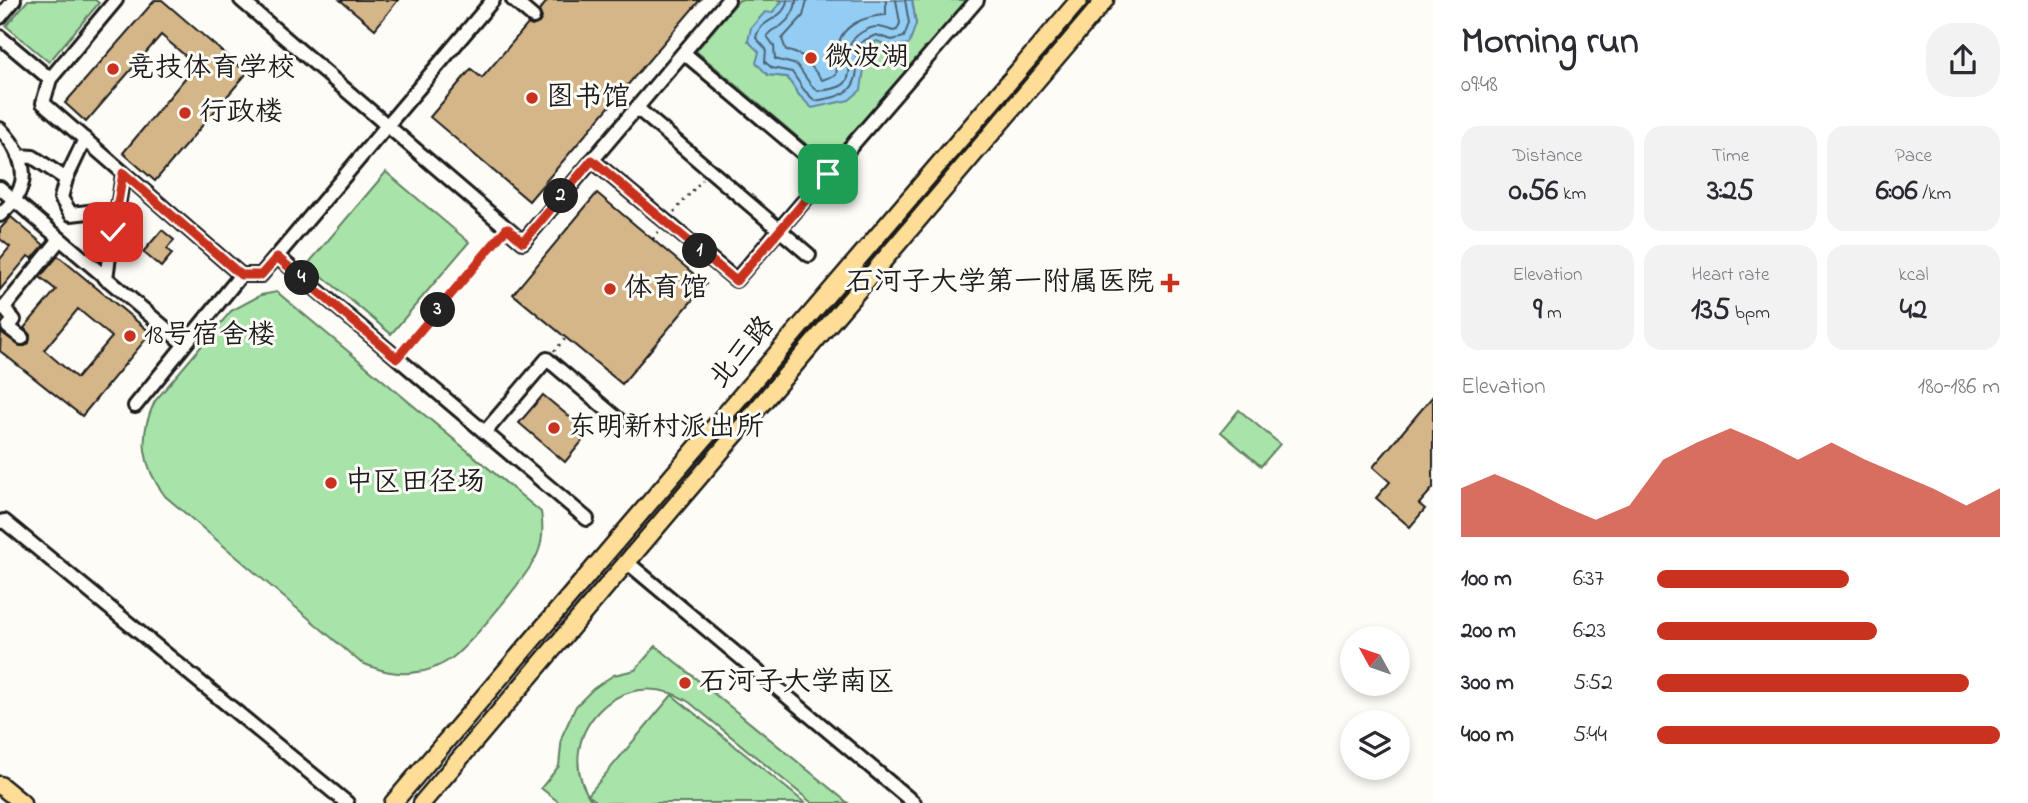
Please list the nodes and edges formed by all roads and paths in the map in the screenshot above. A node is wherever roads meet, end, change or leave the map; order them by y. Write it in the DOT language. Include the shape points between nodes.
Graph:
graph roads {
  1 [pos="14,0"];
  2 [pos="116,0"];
  3 [pos="241,0"];
  4 [pos="494,0"];
  5 [pos="513,0"];
  6 [pos="728,0"];
  7 [pos="977,0"];
  8 [pos="1079,0"];
  9 [pos="1105,0"];
  10 [pos="0,16"];
  11 [pos="533,17"];
  12 [pos="0,37"];
  13 [pos="684,52"];
  14 [pos="50,79"];
  15 [pos="636,108"];
  16 [pos="387,125"];
  17 [pos="0,129"];
  18 [pos="85,139"];
  19 [pos="18,156"];
  20 [pos="592,160"];
  21 [pos="710,170"];
  22 [pos="123,173"];
  23 [pos="828,174"];
  24 [pos="66,179"];
  25 [pos="0,188"];
  26 [pos="13,200"];
  27 [pos="0,215"];
  28 [pos="666,222"];
  29 [pos="507,228"];
  30 [pos="779,230"];
  31 [pos="113,232"];
  32 [pos="60,239"];
  33 [pos="809,255"];
  34 [pos="277,257"];
  35 [pos="241,275"];
  36 [pos="106,279"];
  37 [pos="22,338"];
  38 [pos="566,338"];
  39 [pos="184,344"];
  40 [pos="397,358"];
  41 [pos="547,359"];
  42 [pos="135,405"];
  43 [pos="619,420"];
  44 [pos="485,432"];
  45 [pos="587,519"];
  46 [pos="0,523"];
  47 [pos="628,562"];
  48 [pos="0,785"];
  49 [pos="22,803"];
  50 [pos="346,803"];
  51 [pos="393,803"];
  52 [pos="422,803"];
  53 [pos="914,803"];
  1 -- 10 [label="lane"];
  2 -- 14 [label="lane"];
  3 -- 16 [label="lane"];
  4 -- 16 [label="lane"];
  5 -- 11 [label="lane"];
  6 -- 13 [label="lane"];
  7 -- 23 [label="lane"];
  8 -- 51 [label="main road, 北三路"];
  9 -- 47 [label="main road, 北三路"];
  12 -- 14 [label="lane"];
  13 -- 15 [label="lane"];
  13 -- 23 [label="lane"];
  14 -- 18 [label="lane" via="43,103"];
  15 -- 20 [label="lane"];
  15 -- 21 [label="lane"];
  16 -- 29 [label="lane"];
  16 -- 34 [label="lane"];
  17 -- 19 [label="lane"];
  18 -- 22 [label="lane"];
  18 -- 24 [label="lane"];
  19 -- 24 [label="lane" via="33,157"];
  19 -- 26 [label="lane" via="23,176"];
  20 -- 28 [label="lane"];
  20 -- 29 [label="lane" via="523,242"];
  21 -- 28 [label="path"];
  21 -- 30 [label="lane"];
  22 -- 31 [label="lane"];
  22 -- 35 [label="lane"];
  23 -- 30 [label="lane"];
  24 -- 31 [label="lane" via="61,198 71,214 97,211"];
  25 -- 26 [label="lane"];
  26 -- 27 [label="lane"];
  26 -- 32 [label="lane"];
  28 -- 30 [label="lane" via="736,281"];
  29 -- 40 [label="path"];
  30 -- 33 [label="lane"];
  31 -- 36 [label="lane"];
  32 -- 36 [label="lane"];
  32 -- 37 [label="lane" via="4,308 14,320 8,327"];
  34 -- 35 [label="lane" via="261,275"];
  34 -- 40 [label="lane"];
  35 -- 39 [label="lane"];
  36 -- 39 [label="lane"];
  38 -- 41 [label="path"];
  39 -- 42 [label="lane"];
  40 -- 44 [label="lane"];
  41 -- 43 [label="lane"];
  41 -- 44 [label="lane"];
  44 -- 45 [label="lane"];
  46 -- 50 [label="lane" via="4,521"];
  47 -- 52 [label="main road, 北三路"];
  47 -- 53 [label="lane"];
  48 -- 49 [label="main road"];
}
